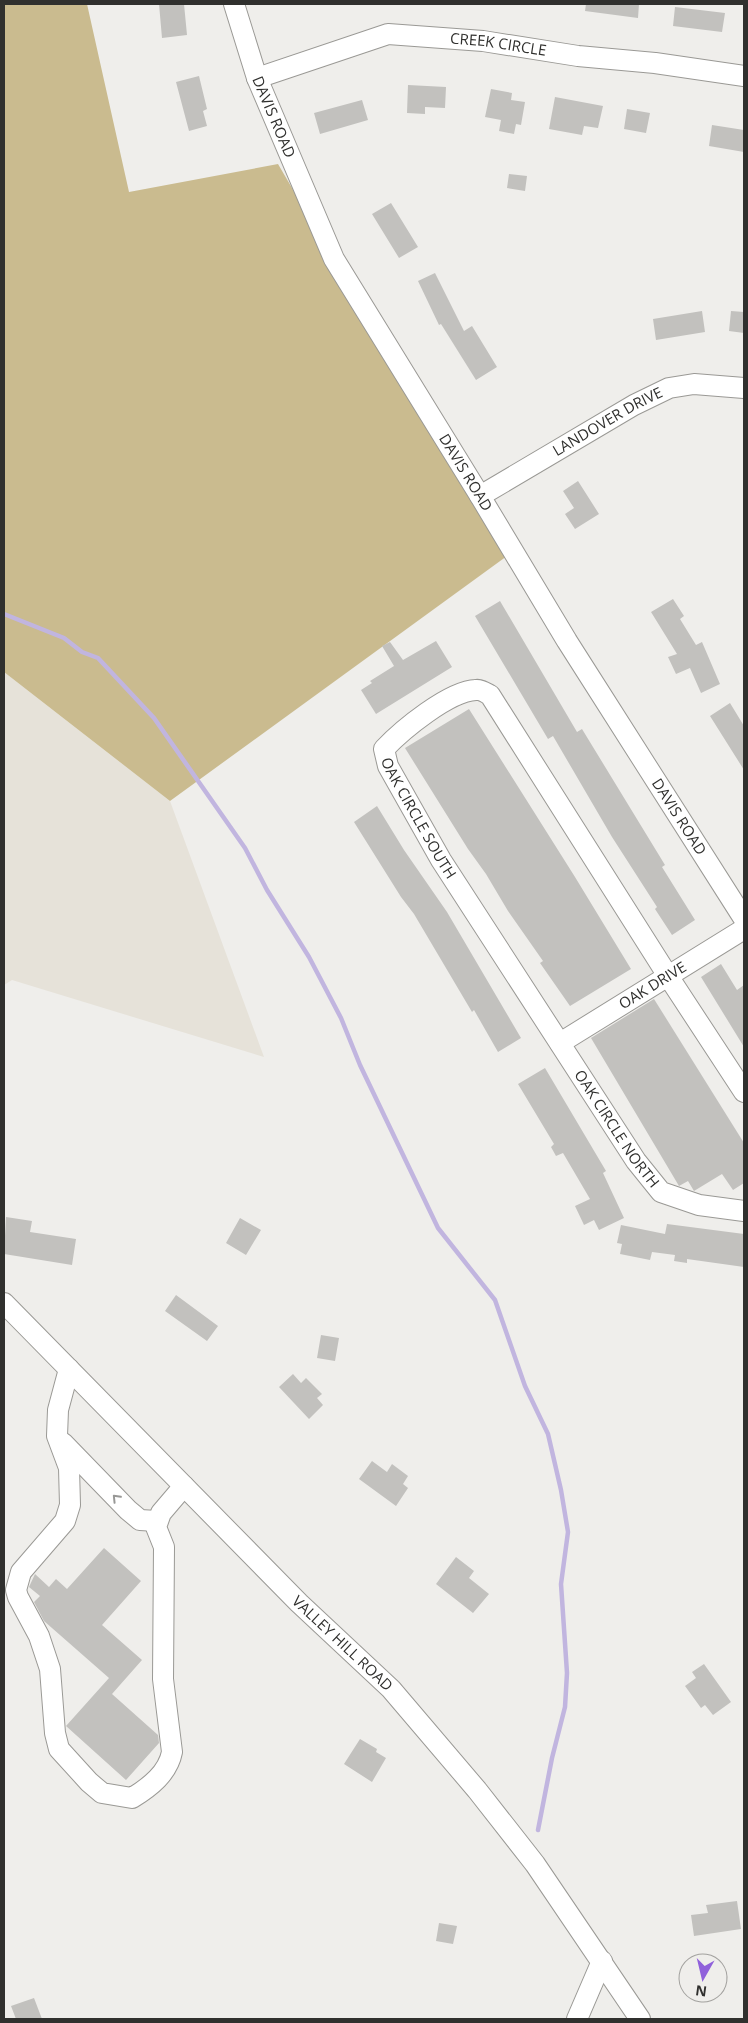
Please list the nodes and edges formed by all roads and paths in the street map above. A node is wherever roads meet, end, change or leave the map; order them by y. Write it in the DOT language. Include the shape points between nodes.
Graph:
graph roads {
  1 [pos="234,4"];
  2 [pos="744,76"];
  3 [pos="257,78"];
  4 [pos="744,388"];
  5 [pos="480,496"];
  6 [pos="744,919"];
  7 [pos="744,929"];
  8 [pos="668,976"];
  9 [pos="560,1043"];
  10 [pos="744,1092"];
  11 [pos="744,1211"];
  12 [pos="4,1303"];
  13 [pos="69,1369"];
  14 [pos="57,1436"];
  15 [pos="184,1486"];
  16 [pos="157,1521"];
  17 [pos="602,1961"];
  18 [pos="577,2019"];
  19 [pos="640,2019"];
  1 -- 3 [label="street, DAVIS ROAD"];
  2 -- 3 [label="street, CREEK CIRCLE" via="483,41 388,34"];
  3 -- 5 [label="street, DAVIS ROAD" via="334,260"];
  4 -- 5 [label="street, LANDOVER DRIVE" via="694,384 669,388 634,405"];
  5 -- 6 [label="street, DAVIS ROAD" via="567,641"];
  7 -- 8 [label="street, OAK DRIVE"];
  8 -- 9 [label="street, OAK DRIVE"];
  8 -- 9 [label="street, OAK CIRCLE SOUTH" via="490,695 477,689 454,695 398,735 384,749 388,766 441,860"];
  8 -- 10 [label="street"];
  9 -- 11 [label="street, OAK CIRCLE NORTH" via="636,1161 661,1192 699,1205"];
  12 -- 13 [label="street, VALLEY HILL ROAD"];
  13 -- 14 [label="street" via="58,1410"];
  13 -- 15 [label="street, VALLEY HILL ROAD"];
  16 -- 14 [label="street, one-way" via="140,1520 128,1510"];
  14 -- 16 [label="street" via="69,1468 70,1504 65,1521 21,1572 16,1590 39,1636 50,1668 59,1749 102,1793 119,1797 132,1798 143,1791 162,1774 170,1763 172,1752 163,1679 164,1547 156,1527"];
  15 -- 16 [label="street"];
  15 -- 17 [label="street, VALLEY HILL ROAD" via="299,1603 390,1689 477,1790"];
  17 -- 18 [label="street"];
  17 -- 19 [label="street, VALLEY HILL ROAD"];
}
